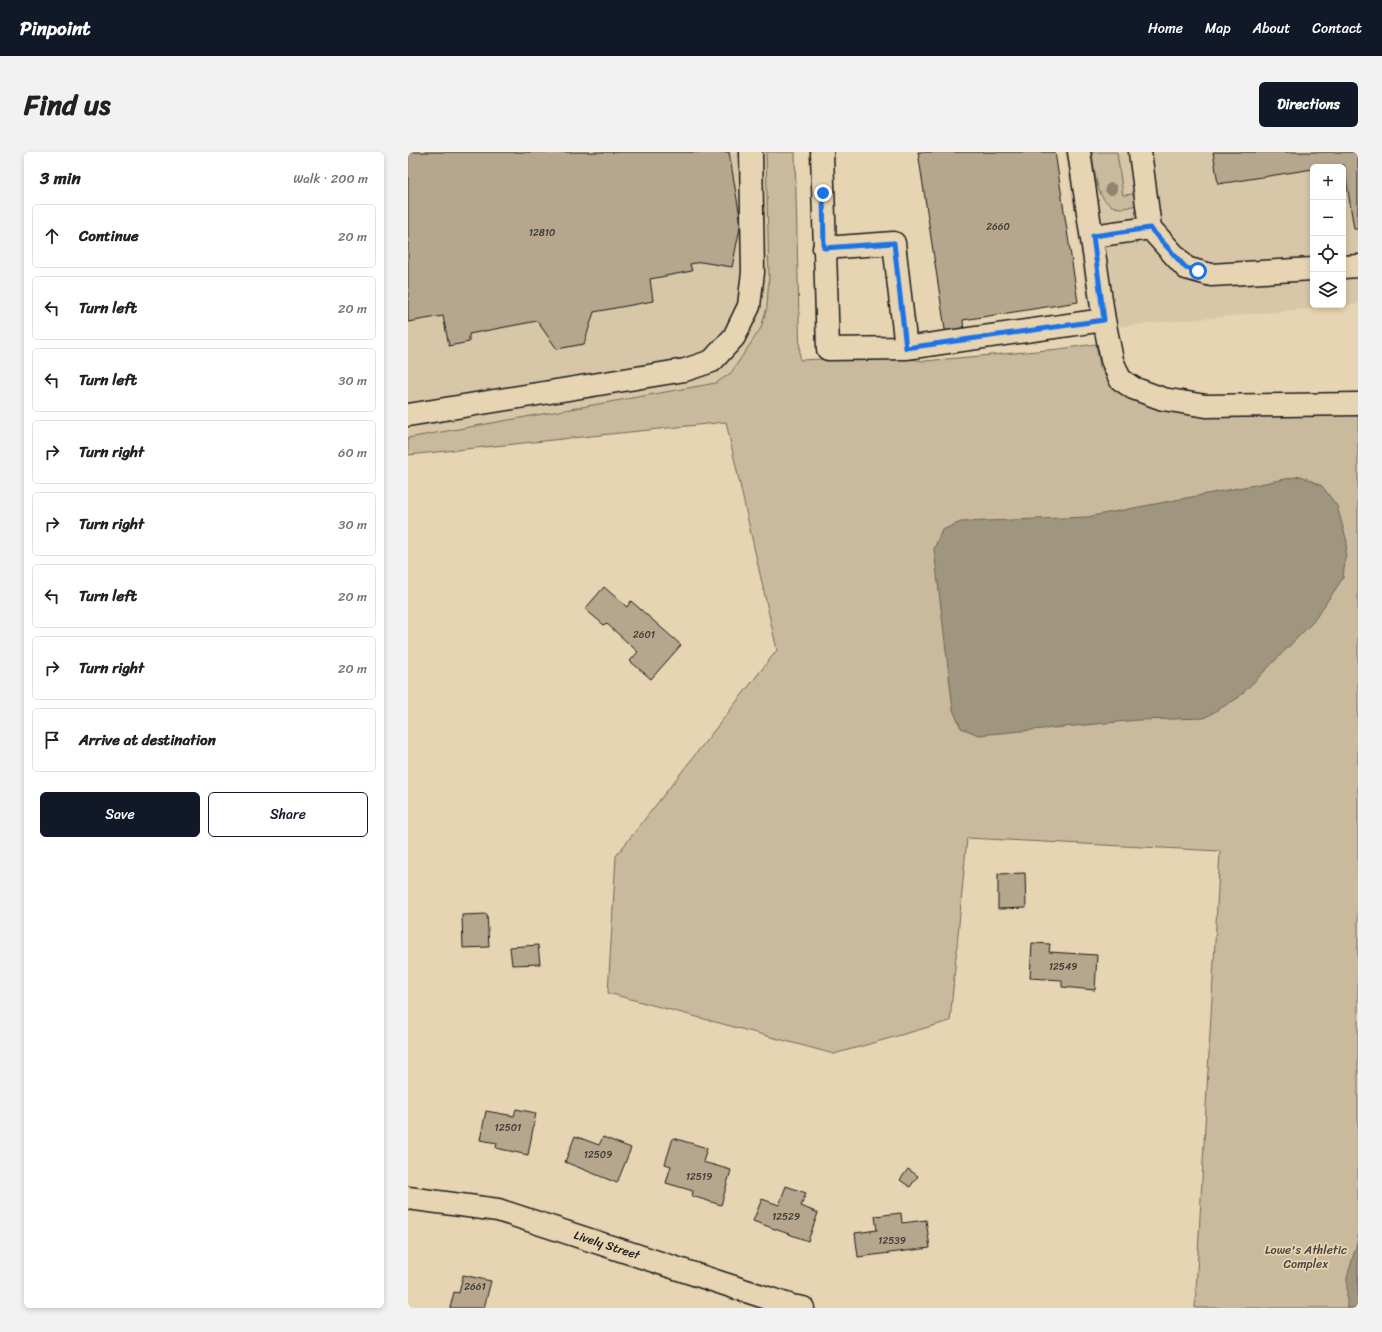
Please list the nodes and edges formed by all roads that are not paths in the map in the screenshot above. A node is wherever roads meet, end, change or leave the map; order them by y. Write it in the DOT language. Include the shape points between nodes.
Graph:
graph roads {
  1 [pos="751,152"];
  2 [pos="822,152"];
  3 [pos="1079,152"];
  4 [pos="1140,152"];
  5 [pos="1150,228"];
  6 [pos="1093,236"];
  7 [pos="824,248"];
  8 [pos="1358,266"];
  9 [pos="1346,267"];
  10 [pos="1310,269"];
  11 [pos="1104,320"];
  12 [pos="906,348"];
  13 [pos="1358,404"];
  14 [pos="408,415"];
  15 [pos="408,1198"];
  16 [pos="803,1308"];
  1 -- 14 [label="street" via="754,272 749,306 734,337 712,361 685,370"];
  2 -- 7 [label="street"];
  3 -- 6 [label="street"];
  4 -- 5 [label="street"];
  5 -- 6 [label="street"];
  5 -- 10 [label="street" via="1186,268 1211,275"];
  6 -- 11 [label="street"];
  7 -- 12 [label="street" via="894,243"];
  7 -- 12 [label="street" via="828,349"];
  8 -- 9 [label="street"];
  11 -- 12 [label="street"];
  11 -- 13 [label="street" via="1112,360 1120,378 1133,388 1163,399 1206,406"];
  15 -- 16 [label="street, Lively Street" via="498,1210"];
}
